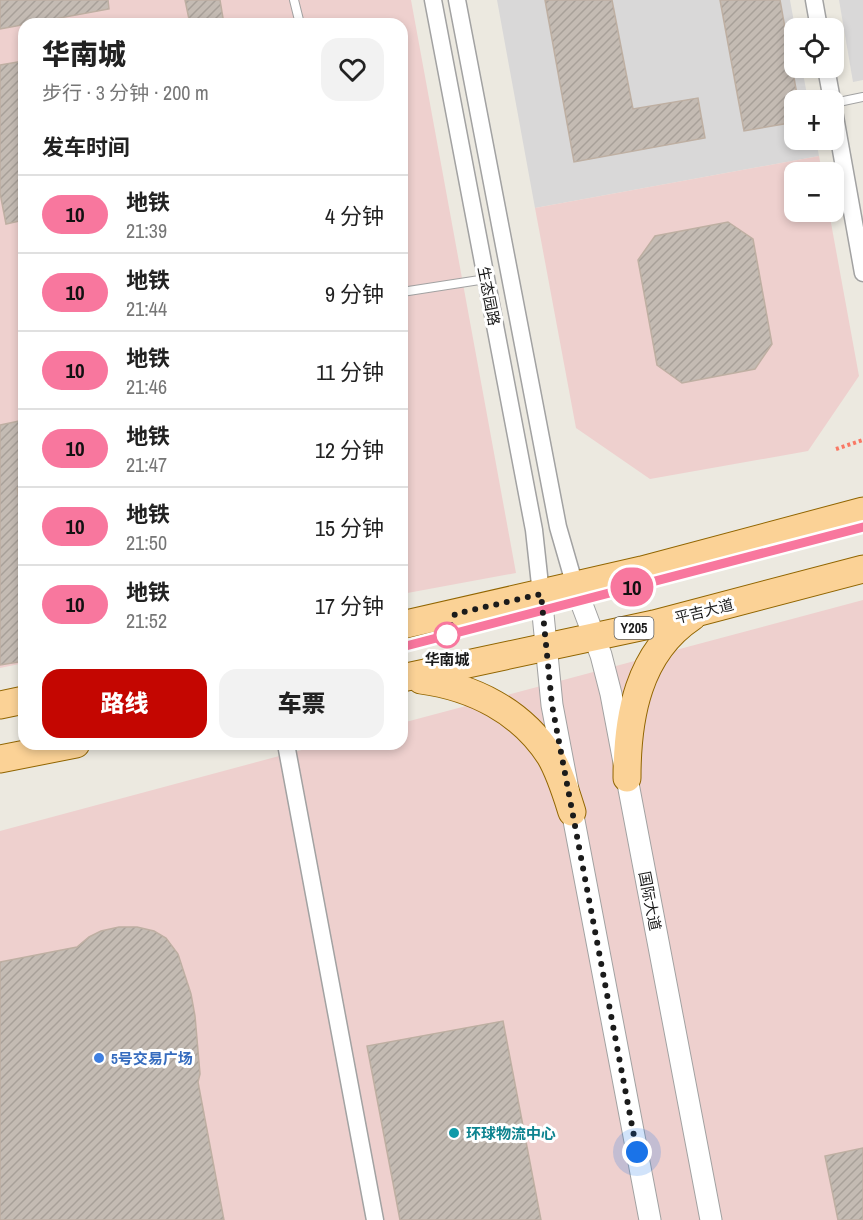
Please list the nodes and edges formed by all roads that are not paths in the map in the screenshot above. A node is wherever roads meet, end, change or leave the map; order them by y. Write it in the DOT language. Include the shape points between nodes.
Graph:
graph roads {
  1 [pos="294,0"];
  2 [pos="433,0"];
  3 [pos="457,0"];
  4 [pos="814,0"];
  5 [pos="298,18"];
  6 [pos="817,18"];
  7 [pos="863,97"];
  8 [pos="844,100"];
  9 [pos="841,150"];
  10 [pos="863,273"];
  11 [pos="486,279"];
  12 [pos="408,291"];
  13 [pos="863,511"];
  14 [pos="863,569"];
  15 [pos="575,586"];
  16 [pos="541,594"];
  17 [pos="700,612"];
  18 [pos="408,623"];
  19 [pos="594,637"];
  20 [pos="546,648"];
  21 [pos="408,678"];
  22 [pos="408,679"];
  23 [pos="18,701"];
  24 [pos="0,705"];
  25 [pos="46,750"];
  26 [pos="287,750"];
  27 [pos="0,759"];
  28 [pos="627,778"];
  29 [pos="572,812"];
  30 [pos="375,1220"];
  31 [pos="650,1220"];
  32 [pos="711,1220"];
  1 -- 5 [label="lane"];
  2 -- 11 [label="street, 生态园路"];
  3 -- 15 [label="street, 生态园路" via="558,527"];
  4 -- 6 [label="street"];
  7 -- 8 [label="lane"];
  9 -- 10 [label="street"];
  11 -- 12 [label="lane"];
  11 -- 16 [label="street, 生态园路" via="534,530"];
  13 -- 15 [label="main road"];
  14 -- 17 [label="main road, 平吉大道 / Y205"];
  15 -- 16 [label="main road"];
  15 -- 19 [label="street, 国际大道"];
  16 -- 18 [label="main road"];
  16 -- 20 [label="street"];
  17 -- 19 [label="main road, 平吉大道 / Y205"];
  17 -- 28 [label="main road" via="666,638 636,695 629,722"];
  19 -- 20 [label="main road, 平吉大道 / Y205"];
  19 -- 28 [label="street, 国际大道" via="607,675"];
  20 -- 21 [label="main road, 平吉大道 / Y205"];
  20 -- 29 [label="street"];
  22 -- 29 [label="main road" via="468,690 513,716 550,757"];
  23 -- 24 [label="main road"];
  25 -- 27 [label="main road"];
  26 -- 30 [label="street"];
  28 -- 32 [label="street, 国际大道"];
  29 -- 31 [label="street"];
}
